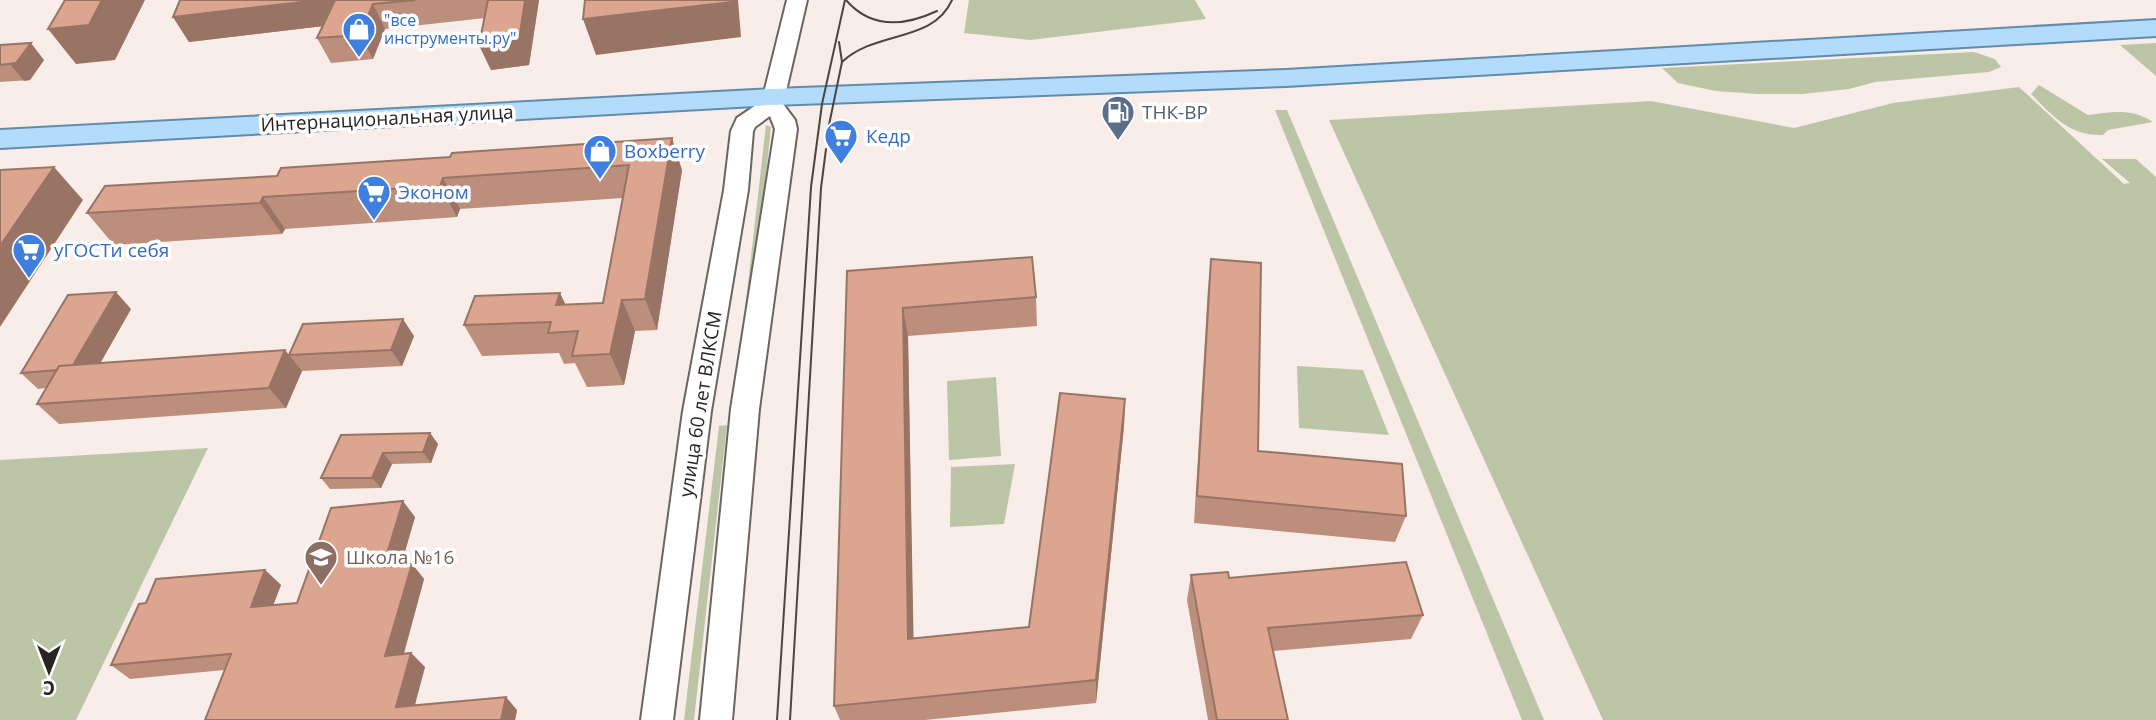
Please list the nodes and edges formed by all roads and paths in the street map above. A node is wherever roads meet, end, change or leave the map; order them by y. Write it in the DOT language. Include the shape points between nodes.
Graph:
graph roads {
  1 [pos="797,0"];
  2 [pos="2156,27"];
  3 [pos="773,101"];
  4 [pos="0,139"];
  5 [pos="657,720"];
  6 [pos="716,720"];
  1 -- 3 [label="street"];
  2 -- 3 [label="main road, Интернациональная улица" via="1286,78"];
  3 -- 4 [label="main road, Интернациональная улица"];
  3 -- 5 [label="street, улица 60 лет ВЛКСМ" via="745,122 742,131 697,411"];
  3 -- 6 [label="street" via="786,129 745,409"];
}
